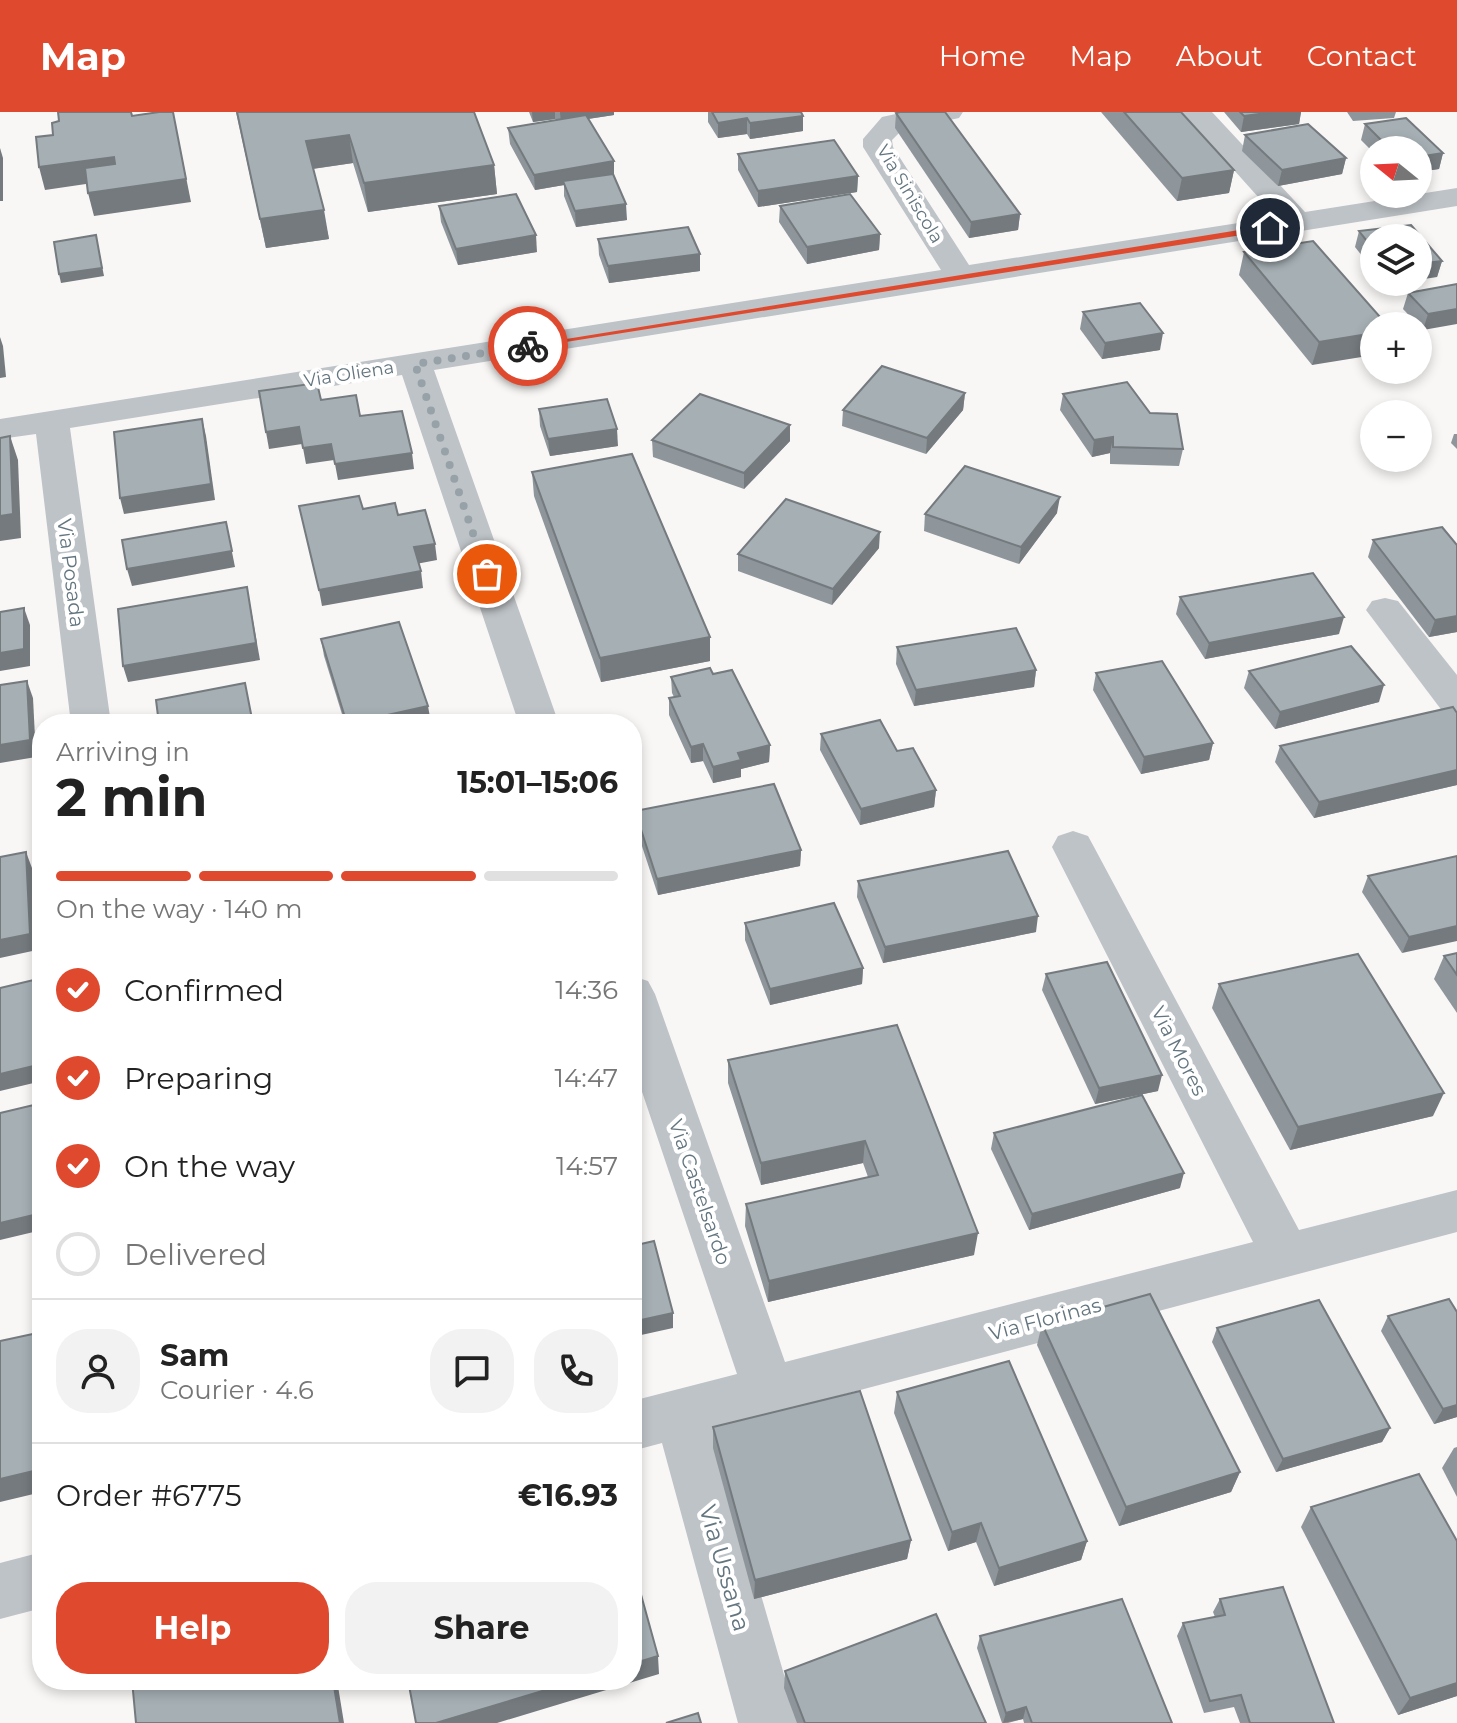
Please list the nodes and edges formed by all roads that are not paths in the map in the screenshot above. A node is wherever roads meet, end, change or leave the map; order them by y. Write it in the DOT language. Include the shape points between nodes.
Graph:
graph roads {
  1 [pos="949,112"];
  2 [pos="1196,112"];
  3 [pos="1457,197"];
  4 [pos="1298,223"];
  5 [pos="961,277"];
  6 [pos="415,364"];
  7 [pos="52,421"];
  8 [pos="0,429"];
  9 [pos="1385,610"];
  10 [pos="1457,702"];
  11 [pos="90,714"];
  12 [pos="536,714"];
  13 [pos="1073,847"];
  14 [pos="642,1023"];
  15 [pos="1457,1211"];
  16 [pos="1286,1256"];
  17 [pos="769,1391"];
  18 [pos="657,1420"];
  19 [pos="32,1583"];
  20 [pos="0,1591"];
  21 [pos="768,1723"];
  1 -- 5 [label="street, Via Siniscola" via="892,123 877,139"];
  2 -- 4 [label="street"];
  3 -- 4 [label="street, Via Oliena"];
  4 -- 5 [label="street, Via Oliena"];
  5 -- 6 [label="street, Via Oliena"];
  6 -- 7 [label="street, Via Oliena"];
  6 -- 12 [label="street"];
  7 -- 8 [label="street, Via Oliena"];
  7 -- 11 [label="street, Via Posada"];
  9 -- 10 [label="street"];
  13 -- 16 [label="street, Via Mores"];
  14 -- 17 [label="street, Via Castelsardo"];
  15 -- 16 [label="street, Via Florinas"];
  16 -- 17 [label="street, Via Florinas"];
  17 -- 18 [label="street, Via Florinas"];
  18 -- 21 [label="street, Via Ussana"];
  19 -- 20 [label="street"];
}
